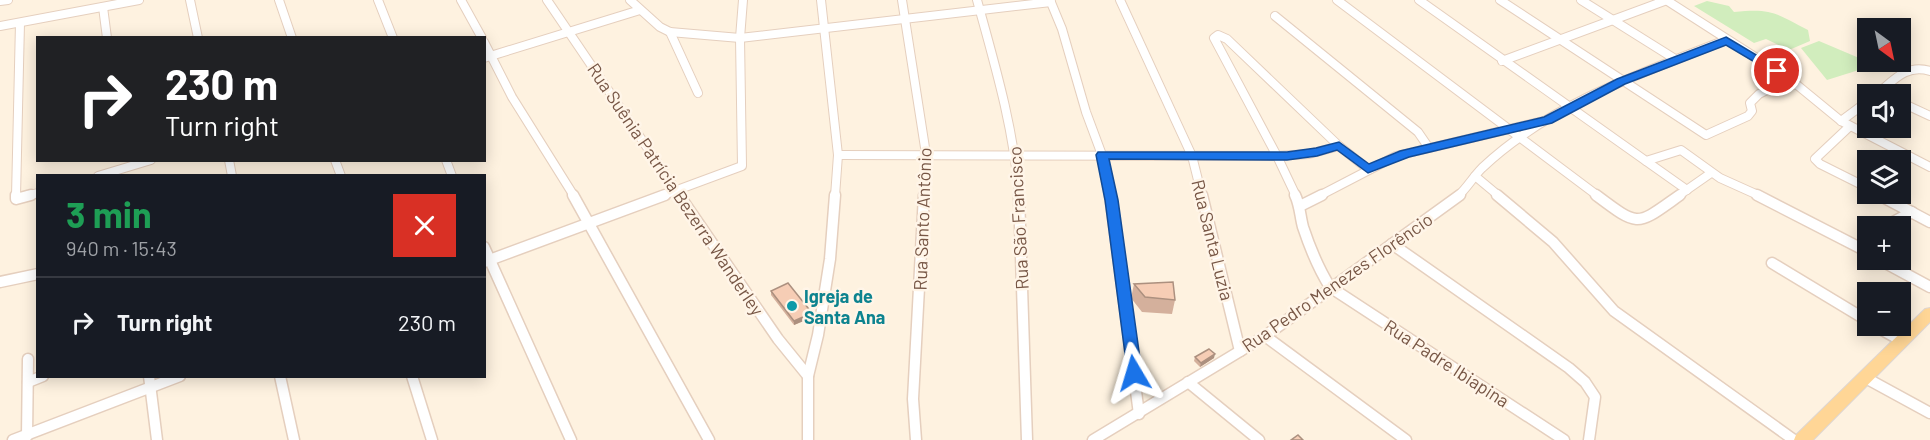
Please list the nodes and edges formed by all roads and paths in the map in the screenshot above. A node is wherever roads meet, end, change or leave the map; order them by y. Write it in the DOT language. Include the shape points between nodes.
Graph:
graph roads {
  1 [pos="8,0"];
  2 [pos="139,0"];
  3 [pos="190,0"];
  4 [pos="279,0"];
  5 [pos="378,0"];
  6 [pos="461,0"];
  7 [pos="547,0"];
  8 [pos="630,0"];
  9 [pos="743,0"];
  10 [pos="821,0"];
  11 [pos="902,0"];
  12 [pos="977,0"];
  13 [pos="1120,0"];
  14 [pos="1337,0"];
  15 [pos="1419,0"];
  16 [pos="1500,0"];
  17 [pos="1581,0"];
  18 [pos="1666,0"];
  19 [pos="1051,1"];
  20 [pos="0,2"];
  21 [pos="114,2"];
  22 [pos="103,7"];
  23 [pos="640,10"];
  24 [pos="980,10"];
  25 [pos="1275,16"];
  26 [pos="904,20"];
  27 [pos="1614,20"];
  28 [pos="20,22"];
  29 [pos="0,26"];
  30 [pos="824,30"];
  31 [pos="670,32"];
  32 [pos="569,33"];
  33 [pos="107,36"];
  34 [pos="198,36"];
  35 [pos="291,36"];
  36 [pos="392,36"];
  37 [pos="481,36"];
  38 [pos="740,38"];
  39 [pos="1561,40"];
  40 [pos="1726,40"];
  41 [pos="488,57"];
  42 [pos="1675,59"];
  43 [pos="1502,61"];
  44 [pos="1930,71"];
  45 [pos="1621,81"];
  46 [pos="1796,84"];
  47 [pos="1892,84"];
  48 [pos="698,93"];
  49 [pos="1568,107"];
  50 [pos="1911,107"];
  51 [pos="1857,109"];
  52 [pos="1930,116"];
  53 [pos="1548,120"];
  54 [pos="1841,121"];
  55 [pos="1850,126"];
  56 [pos="1507,129"];
  57 [pos="1521,138"];
  58 [pos="1339,146"];
  59 [pos="1429,148"];
  60 [pos="926,154"];
  61 [pos="1016,154"];
  62 [pos="838,155"];
  63 [pos="1102,155"];
  64 [pos="1192,156"];
  65 [pos="1277,156"];
  66 [pos="1646,161"];
  67 [pos="124,164"];
  68 [pos="1930,167"];
  69 [pos="1368,169"];
  70 [pos="1711,173"];
  71 [pos="102,174"];
  72 [pos="1475,176"];
  73 [pos="1857,182"];
  74 [pos="676,189"];
  75 [pos="1688,190"];
  76 [pos="36,194"];
  77 [pos="1897,204"];
  78 [pos="1300,206"];
  79 [pos="1912,212"];
  80 [pos="1905,216"];
  81 [pos="588,222"];
  82 [pos="1930,222"];
  83 [pos="1392,244"];
  84 [pos="1857,244"];
  85 [pos="487,261"];
  86 [pos="1772,263"];
  87 [pos="1899,270"];
  88 [pos="36,274"];
  89 [pos="0,282"];
  90 [pos="1330,287"];
  91 [pos="1930,287"];
  92 [pos="1930,313"];
  93 [pos="1857,314"];
  94 [pos="1265,336"];
  95 [pos="1893,336"];
  96 [pos="1902,341"];
  97 [pos="1240,351"];
  98 [pos="28,359"];
  99 [pos="808,376"];
  100 [pos="1864,377"];
  101 [pos="38,378"];
  102 [pos="170,378"];
  103 [pos="280,378"];
  104 [pos="412,378"];
  105 [pos="28,382"];
  106 [pos="150,382"];
  107 [pos="1188,382"];
  108 [pos="1930,413"];
  109 [pos="1139,414"];
  110 [pos="27,436"];
  111 [pos="1102,438"];
  112 [pos="807,439"];
  113 [pos="13,440"];
  114 [pos="157,440"];
  115 [pos="294,440"];
  116 [pos="432,440"];
  117 [pos="571,440"];
  118 [pos="709,440"];
  119 [pos="916,440"];
  120 [pos="1027,440"];
  121 [pos="1259,440"];
  122 [pos="1406,440"];
  123 [pos="1564,440"];
  124 [pos="1588,440"];
  125 [pos="1794,440"];
  126 [pos="1802,440"];
  1 -- 20 [label="street"];
  2 -- 21 [label="street"];
  3 -- 34 [label="street"];
  4 -- 35 [label="street"];
  5 -- 36 [label="street"];
  6 -- 37 [label="street"];
  7 -- 32 [label="street, Rua Suênia Patrícia Bezerra Wanderley"];
  8 -- 23 [label="street"];
  9 -- 38 [label="street"];
  10 -- 30 [label="street"];
  11 -- 26 [label="street, Rua Santo Antônio"];
  12 -- 24 [label="street, Rua São Francisco"];
  13 -- 64 [label="street, Rua Santa Luzia"];
  14 -- 56 [label="street"];
  15 -- 43 [label="street"];
  16 -- 39 [label="street"];
  17 -- 27 [label="street"];
  18 -- 27 [label="street"];
  18 -- 40 [label="street"];
  19 -- 24 [label="street"];
  19 -- 63 [label="street"];
  21 -- 22 [label="street"];
  22 -- 28 [label="street"];
  22 -- 33 [label="street"];
  23 -- 31 [label="street"];
  23 -- 32 [label="street"];
  24 -- 26 [label="street"];
  24 -- 61 [label="street, Rua São Francisco"];
  25 -- 59 [label="street" via="1410,126"];
  26 -- 30 [label="street"];
  26 -- 60 [label="street, Rua Santo Antônio"];
  27 -- 39 [label="street"];
  27 -- 42 [label="street"];
  28 -- 29 [label="street"];
  28 -- 76 [label="street" via="16,199"];
  30 -- 38 [label="street"];
  30 -- 62 [label="street"];
  31 -- 38 [label="street"];
  31 -- 48 [label="street"];
  32 -- 41 [label="street"];
  32 -- 74 [label="street, Rua Suênia Patrícia Bezerra Wanderley"];
  38 -- 74 [label="street" via="742,166"];
  39 -- 43 [label="street"];
  39 -- 45 [label="street"];
  40 -- 42 [label="street, Rua Pedro Menezes Florêncio"];
  40 -- 46 [label="street"];
  41 -- 81 [label="street"];
  42 -- 45 [label="street, Rua Pedro Menezes Florêncio"];
  43 -- 49 [label="street"];
  44 -- 47 [label="street" via="1908,69"];
  45 -- 46 [label="street" via="1700,132 1711,135 1748,116 1756,96 1779,85"];
  45 -- 49 [label="street, Rua Pedro Menezes Florêncio"];
  46 -- 54 [label="street"];
  49 -- 53 [label="street, Rua Pedro Menezes Florêncio"];
  49 -- 66 [label="street"];
  50 -- 52 [label="street"];
  51 -- 54 [label="street"];
  53 -- 56 [label="street"];
  53 -- 57 [label="street, Rua Pedro Menezes Florêncio"];
  54 -- 55 [label="street"];
  55 -- 68 [label="street"];
  55 -- 73 [label="street" via="1815,159"];
  56 -- 57 [label="street"];
  56 -- 59 [label="street"];
  57 -- 72 [label="street, Rua Pedro Menezes Florêncio"];
  57 -- 75 [label="street" via="1631,219 1646,219"];
  58 -- 65 [label="street"];
  58 -- 65 [label="street" via="1223,36 1216,36 1214,40"];
  58 -- 69 [label="street"];
  59 -- 69 [label="street" via="1396,156"];
  60 -- 61 [label="street"];
  60 -- 62 [label="street"];
  60 -- 119 [label="street, Rua Santo Antônio" via="913,399"];
  61 -- 63 [label="street"];
  61 -- 120 [label="street, Rua São Francisco"];
  62 -- 99 [label="street" via="830,260"];
  63 -- 64 [label="street"];
  63 -- 109 [label="street"];
  64 -- 65 [label="street"];
  64 -- 97 [label="street, Rua Santa Luzia"];
  65 -- 78 [label="street"];
  66 -- 70 [label="street" via="1681,150"];
  66 -- 75 [label="street"];
  67 -- 71 [label="street"];
  69 -- 78 [label="street"];
  70 -- 75 [label="street"];
  70 -- 84 [label="street"];
  72 -- 83 [label="street, Rua Pedro Menezes Florêncio" via="1460,195"];
  72 -- 125 [label="street" via="1553,242 1614,312"];
  74 -- 81 [label="street"];
  74 -- 99 [label="street, Rua Suênia Patrícia Bezerra Wanderley" via="778,339"];
  77 -- 79 [label="street"];
  78 -- 90 [label="street" via="1311,250"];
  79 -- 80 [label="street"];
  79 -- 82 [label="street"];
  81 -- 85 [label="street"];
  81 -- 118 [label="street"];
  83 -- 90 [label="street, Rua Pedro Menezes Florêncio"];
  83 -- 124 [label="street" via="1585,382 1595,397"];
  85 -- 117 [label="street"];
  86 -- 93 [label="street"];
  87 -- 91 [label="street"];
  88 -- 89 [label="street"];
  90 -- 94 [label="street, Rua Pedro Menezes Florêncio"];
  90 -- 123 [label="street, Rua Padre Ibiapina"];
  92 -- 96 [label="main road"];
  94 -- 97 [label="street, Rua Pedro Menezes Florêncio"];
  94 -- 122 [label="street"];
  95 -- 96 [label="street"];
  96 -- 100 [label="main road"];
  97 -- 107 [label="street, Rua Pedro Menezes Florêncio"];
  98 -- 105 [label="street"];
  99 -- 112 [label="street"];
  100 -- 108 [label="street"];
  100 -- 126 [label="main road"];
  101 -- 105 [label="street"];
  102 -- 106 [label="street"];
  103 -- 115 [label="street"];
  104 -- 116 [label="street"];
  105 -- 110 [label="street"];
  106 -- 110 [label="street"];
  106 -- 114 [label="street"];
  107 -- 109 [label="street, Rua Pedro Menezes Florêncio"];
  107 -- 121 [label="street"];
  109 -- 111 [label="street, Rua Pedro Menezes Florêncio"];
  110 -- 113 [label="street"];
}
